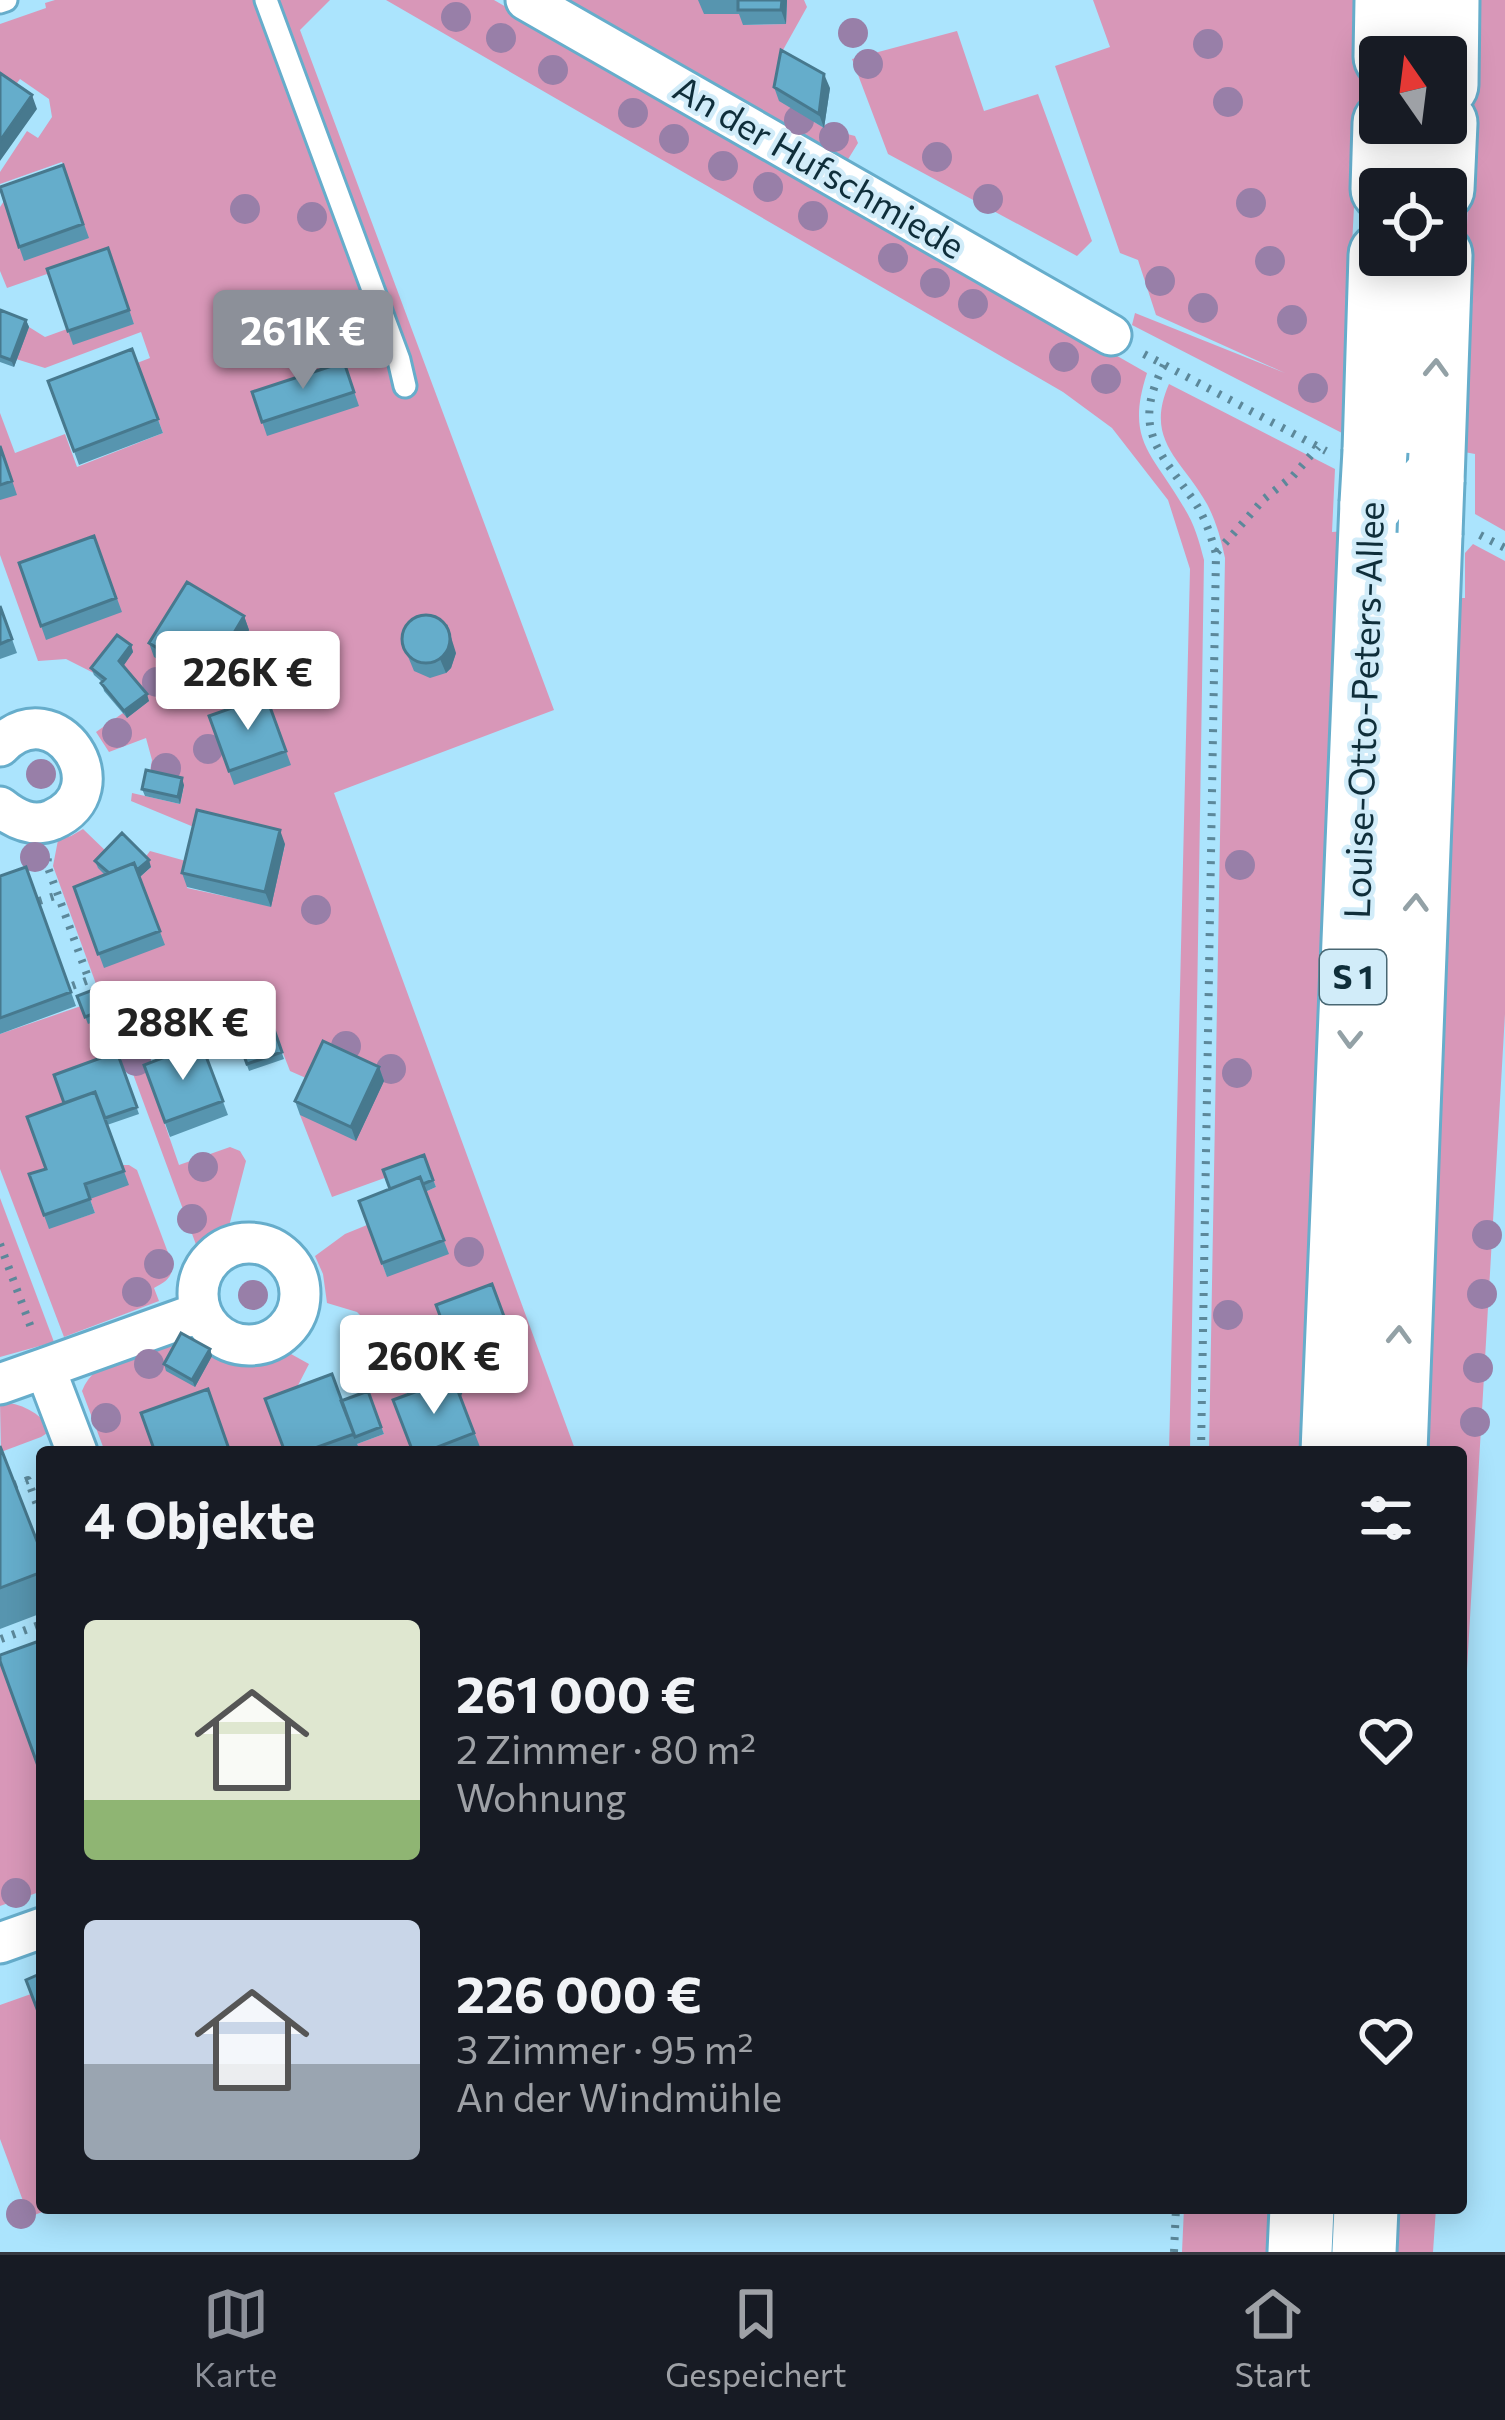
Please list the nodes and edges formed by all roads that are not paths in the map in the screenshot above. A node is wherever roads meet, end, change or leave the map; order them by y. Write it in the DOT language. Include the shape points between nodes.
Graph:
graph roads {
  1 [pos="266,0"];
  2 [pos="526,0"];
  3 [pos="1388,0"];
  4 [pos="1447,0"];
  5 [pos="1387,36"];
  6 [pos="1447,36"];
  7 [pos="1380,276"];
  8 [pos="1439,276"];
  9 [pos="1112,335"];
  10 [pos="405,386"];
  11 [pos="0,746"];
  12 [pos="0,807"];
  13 [pos="201,1312"];
  14 [pos="45,1368"];
  15 [pos="0,1384"];
  16 [pos="74,1446"];
  17 [pos="1333,1446"];
  18 [pos="1395,1446"];
  19 [pos="36,1930"];
  20 [pos="0,1943"];
  21 [pos="1302,2214"];
  22 [pos="1366,2214"];
  23 [pos="1300,2252"];
  24 [pos="1364,2252"];
  1 -- 10 [label="lane"];
  2 -- 9 [label="street, An der Hufschmiede"];
  3 -- 5 [label="main road"];
  4 -- 6 [label="main road"];
  7 -- 17 [label="main road, Louise-Otto-Peters-Allee / S 1, one-way"];
  18 -- 8 [label="main road, Louise-Otto-Peters-Allee / S 1, one-way"];
  11 -- 12 [label="street" via="24,730 56,734 78,756 82,774 76,799 47,821 25,822"];
  13 -- 14 [label="street"];
  14 -- 15 [label="street"];
  14 -- 16 [label="street"];
  19 -- 20 [label="street"];
  21 -- 23 [label="main road"];
  22 -- 24 [label="main road"];
}
